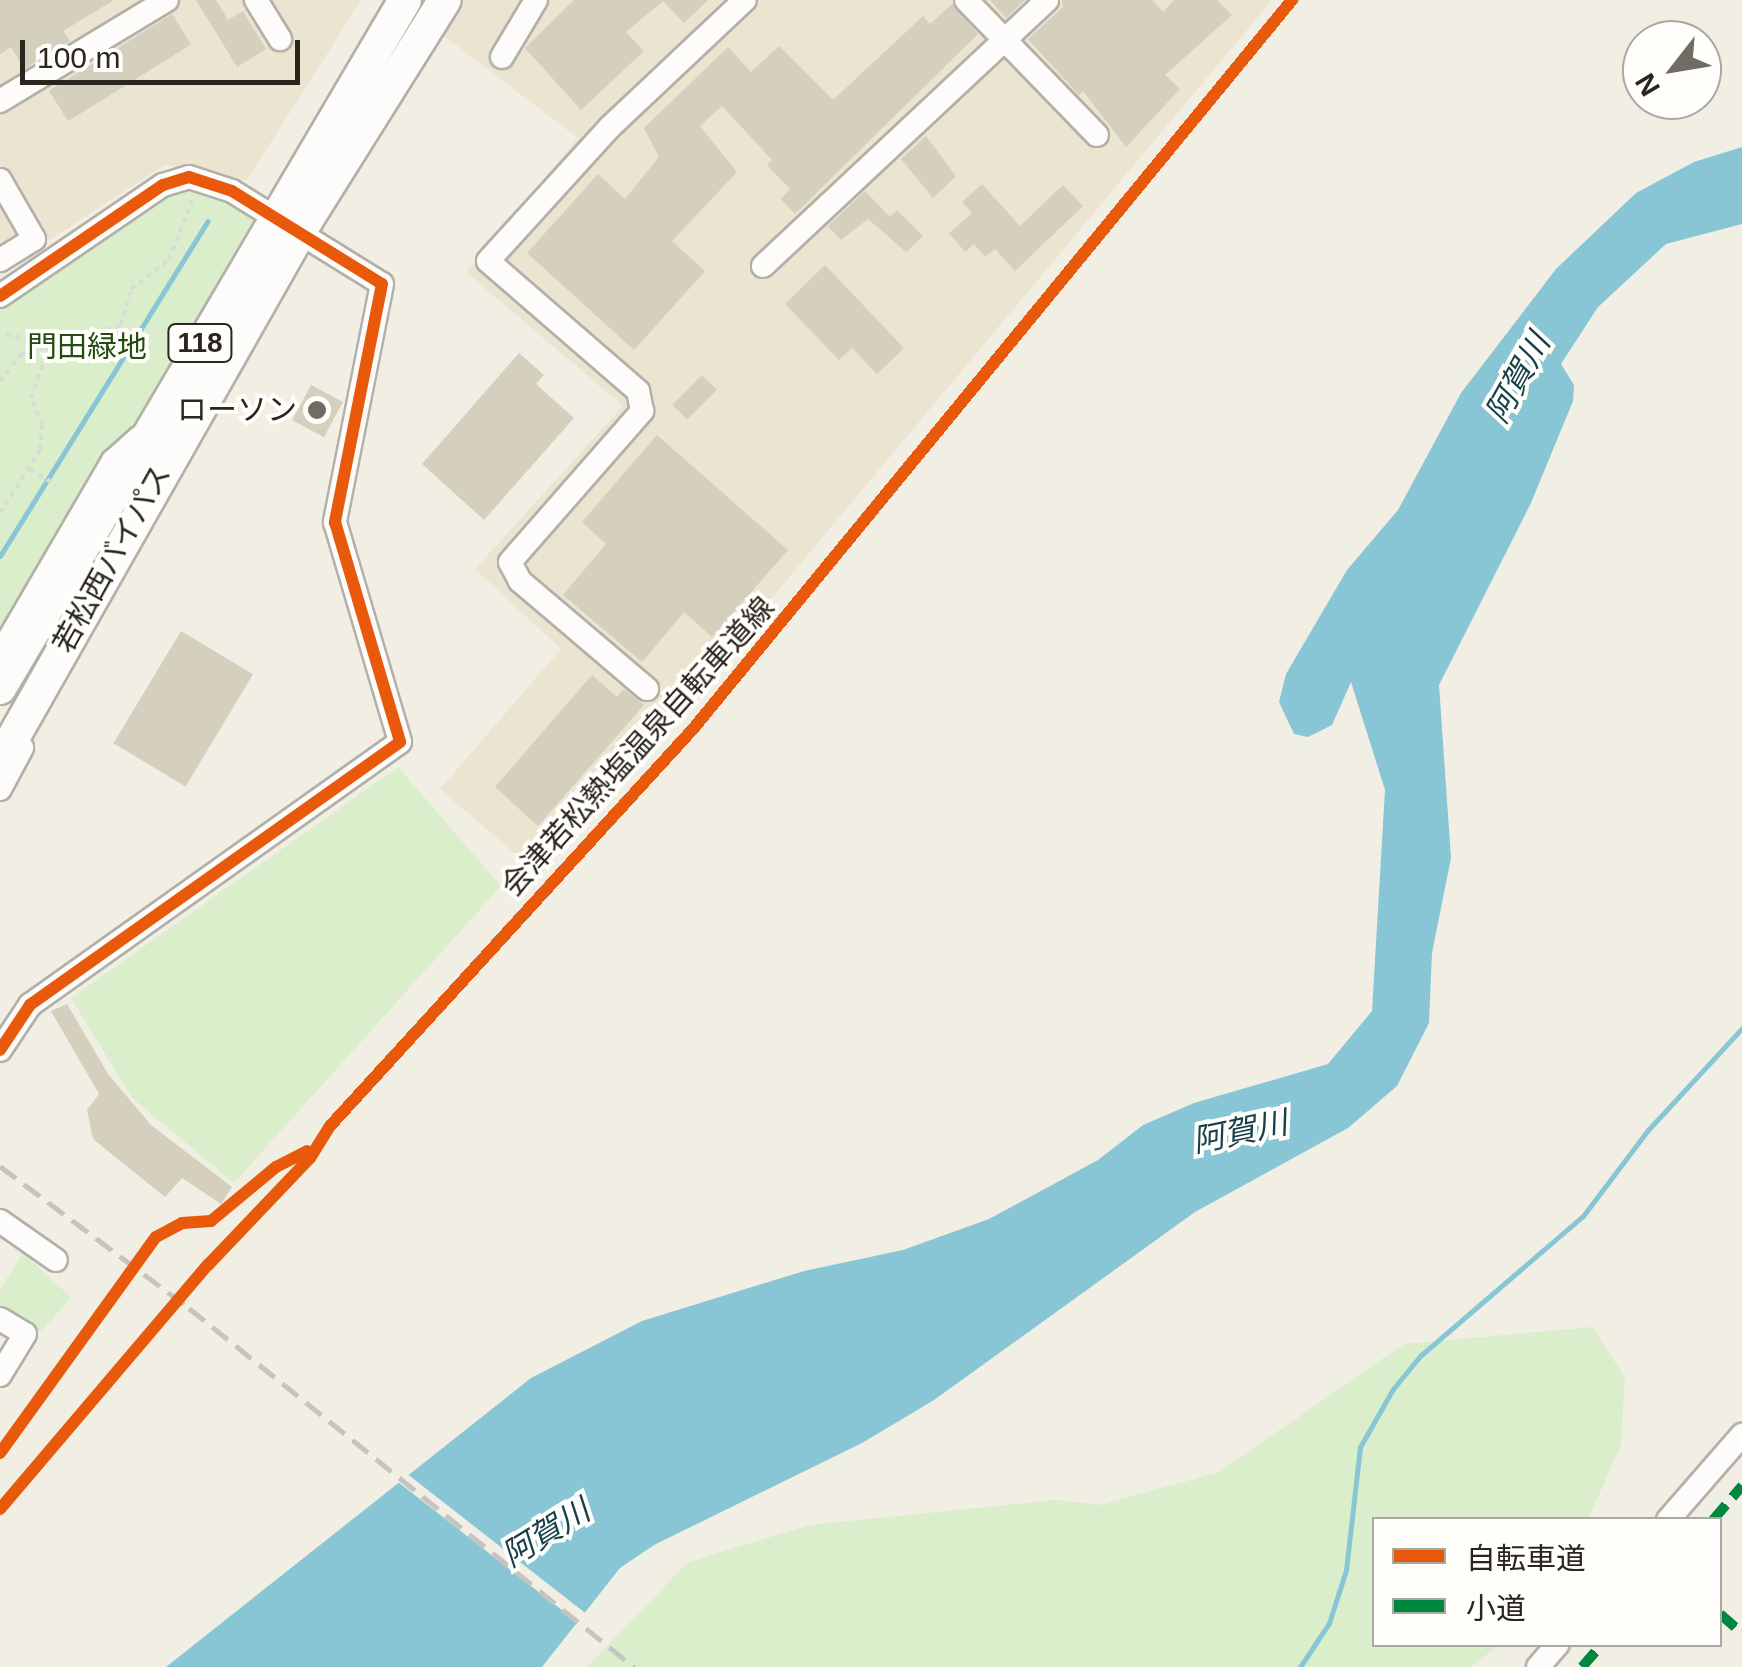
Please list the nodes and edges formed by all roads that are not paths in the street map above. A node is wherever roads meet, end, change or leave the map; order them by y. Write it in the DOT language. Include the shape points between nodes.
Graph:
graph roads {
  1 [pos="166,0"];
  2 [pos="256,0"];
  3 [pos="405,0"];
  4 [pos="445,0"];
  5 [pos="536,0"];
  6 [pos="745,0"];
  7 [pos="966,0"];
  8 [pos="1047,0"];
  9 [pos="280,39"];
  10 [pos="1004,40"];
  11 [pos="502,57"];
  12 [pos="0,101"];
  13 [pos="1097,135"];
  14 [pos="0,180"];
  15 [pos="286,225"];
  16 [pos="0,260"];
  17 [pos="763,266"];
  18 [pos="0,296"];
  19 [pos="208,390"];
  20 [pos="150,428"];
  21 [pos="0,654"];
  22 [pos="0,688"];
  23 [pos="647,689"];
  24 [pos="0,761"];
  25 [pos="0,789"];
  26 [pos="0,1050"];
  27 [pos="0,1221"];
  28 [pos="56,1260"];
  29 [pos="0,1319"];
  30 [pos="0,1375"];
  31 [pos="1742,1435"];
  32 [pos="1671,1517"];
  33 [pos="1555,1647"];
  34 [pos="1538,1667"];
  1 -- 12 [label="street"];
  2 -- 9 [label="street"];
  3 -- 15 [label="highway, 若松西バイパス / 118"];
  4 -- 15 [label="highway, 若松西バイパス / 118"];
  5 -- 11 [label="street"];
  6 -- 23 [label="street" via="610,126 488,261 638,390 642,412 510,562 520,581"];
  7 -- 10 [label="street"];
  8 -- 10 [label="street"];
  10 -- 13 [label="street"];
  10 -- 17 [label="street"];
  14 -- 16 [label="street" via="34,238"];
  15 -- 18 [label="street" via="198,178 163,184"];
  15 -- 19 [label="highway, 若松西バイパス / 118"];
  15 -- 20 [label="highway, 若松西バイパス / 118"];
  15 -- 26 [label="street" via="382,284 334,522 400,742 30,1005"];
  19 -- 24 [label="highway, 若松西バイパス / 118"];
  19 -- 25 [label="street" via="204,416"];
  20 -- 21 [label="street" via="113,461"];
  20 -- 22 [label="highway, 若松西バイパス / 118"];
  27 -- 28 [label="street"];
  29 -- 30 [label="street" via="25,1334"];
  31 -- 32 [label="street"];
  33 -- 34 [label="street"];
}
